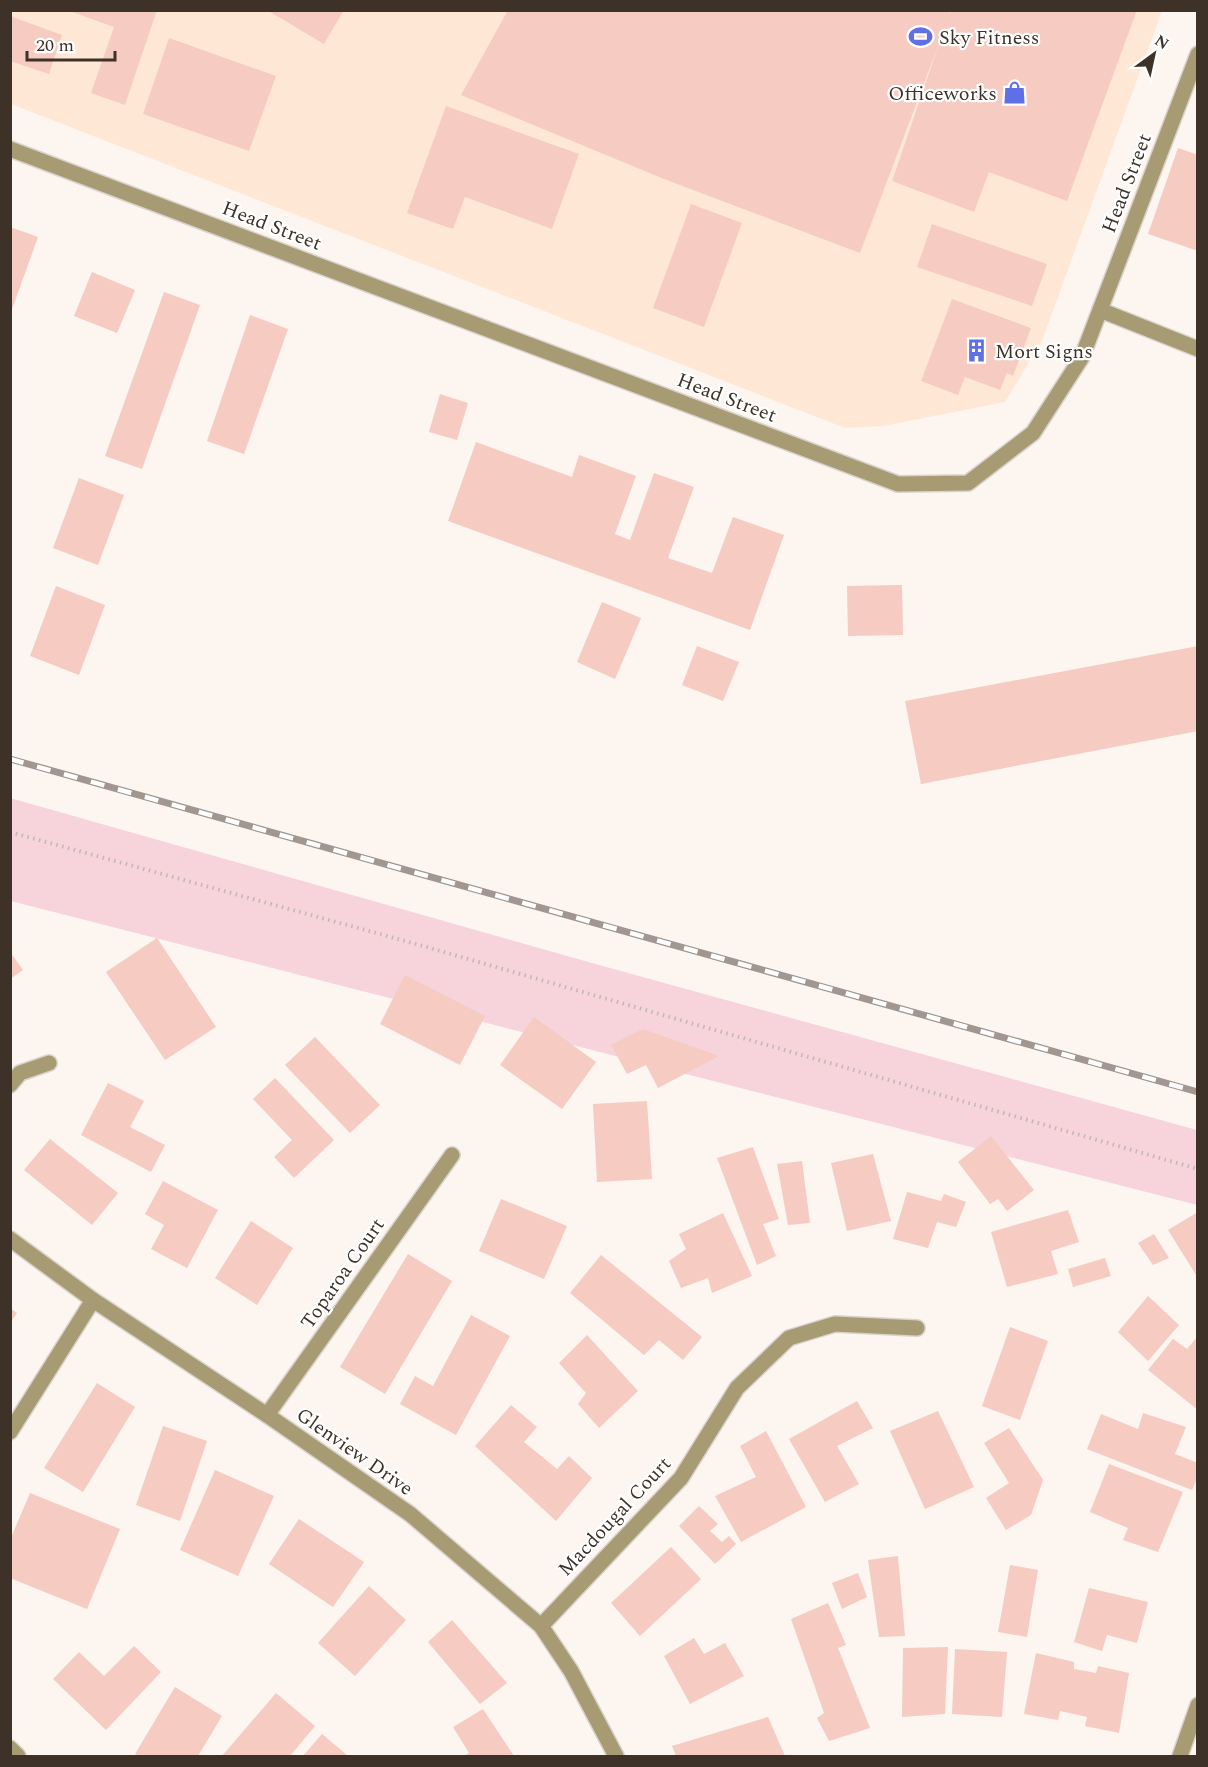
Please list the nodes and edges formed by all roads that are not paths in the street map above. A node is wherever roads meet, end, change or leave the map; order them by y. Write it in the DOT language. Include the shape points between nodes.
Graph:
graph roads {
  1 [pos="1197,54"];
  2 [pos="10,149"];
  3 [pos="1100,310"];
  4 [pos="1197,349"];
  5 [pos="49,1063"];
  6 [pos="10,1085"];
  7 [pos="452,1155"];
  8 [pos="10,1239"];
  9 [pos="93,1300"];
  10 [pos="917,1328"];
  11 [pos="267,1415"];
  12 [pos="10,1432"];
  13 [pos="541,1626"];
  14 [pos="1197,1705"];
  15 [pos="10,1748"];
  16 [pos="18,1756"];
  17 [pos="616,1756"];
  18 [pos="1180,1756"];
  1 -- 3 [label="street, Head Street"];
  2 -- 3 [label="street, Head Street" via="898,484 968,483 1034,434 1082,357"];
  3 -- 4 [label="street"];
  5 -- 6 [label="street" via="20,1073"];
  7 -- 11 [label="street, Toparoa Court"];
  8 -- 9 [label="street, Glenview Drive"];
  9 -- 11 [label="street, Glenview Drive"];
  9 -- 12 [label="street"];
  10 -- 13 [label="street, Macdougal Court" via="835,1324 789,1338 737,1388 681,1478"];
  11 -- 13 [label="street, Glenview Drive" via="410,1514"];
  13 -- 17 [label="street, Glenview Drive" via="571,1671"];
  14 -- 18 [label="street"];
  15 -- 16 [label="street"];
}
